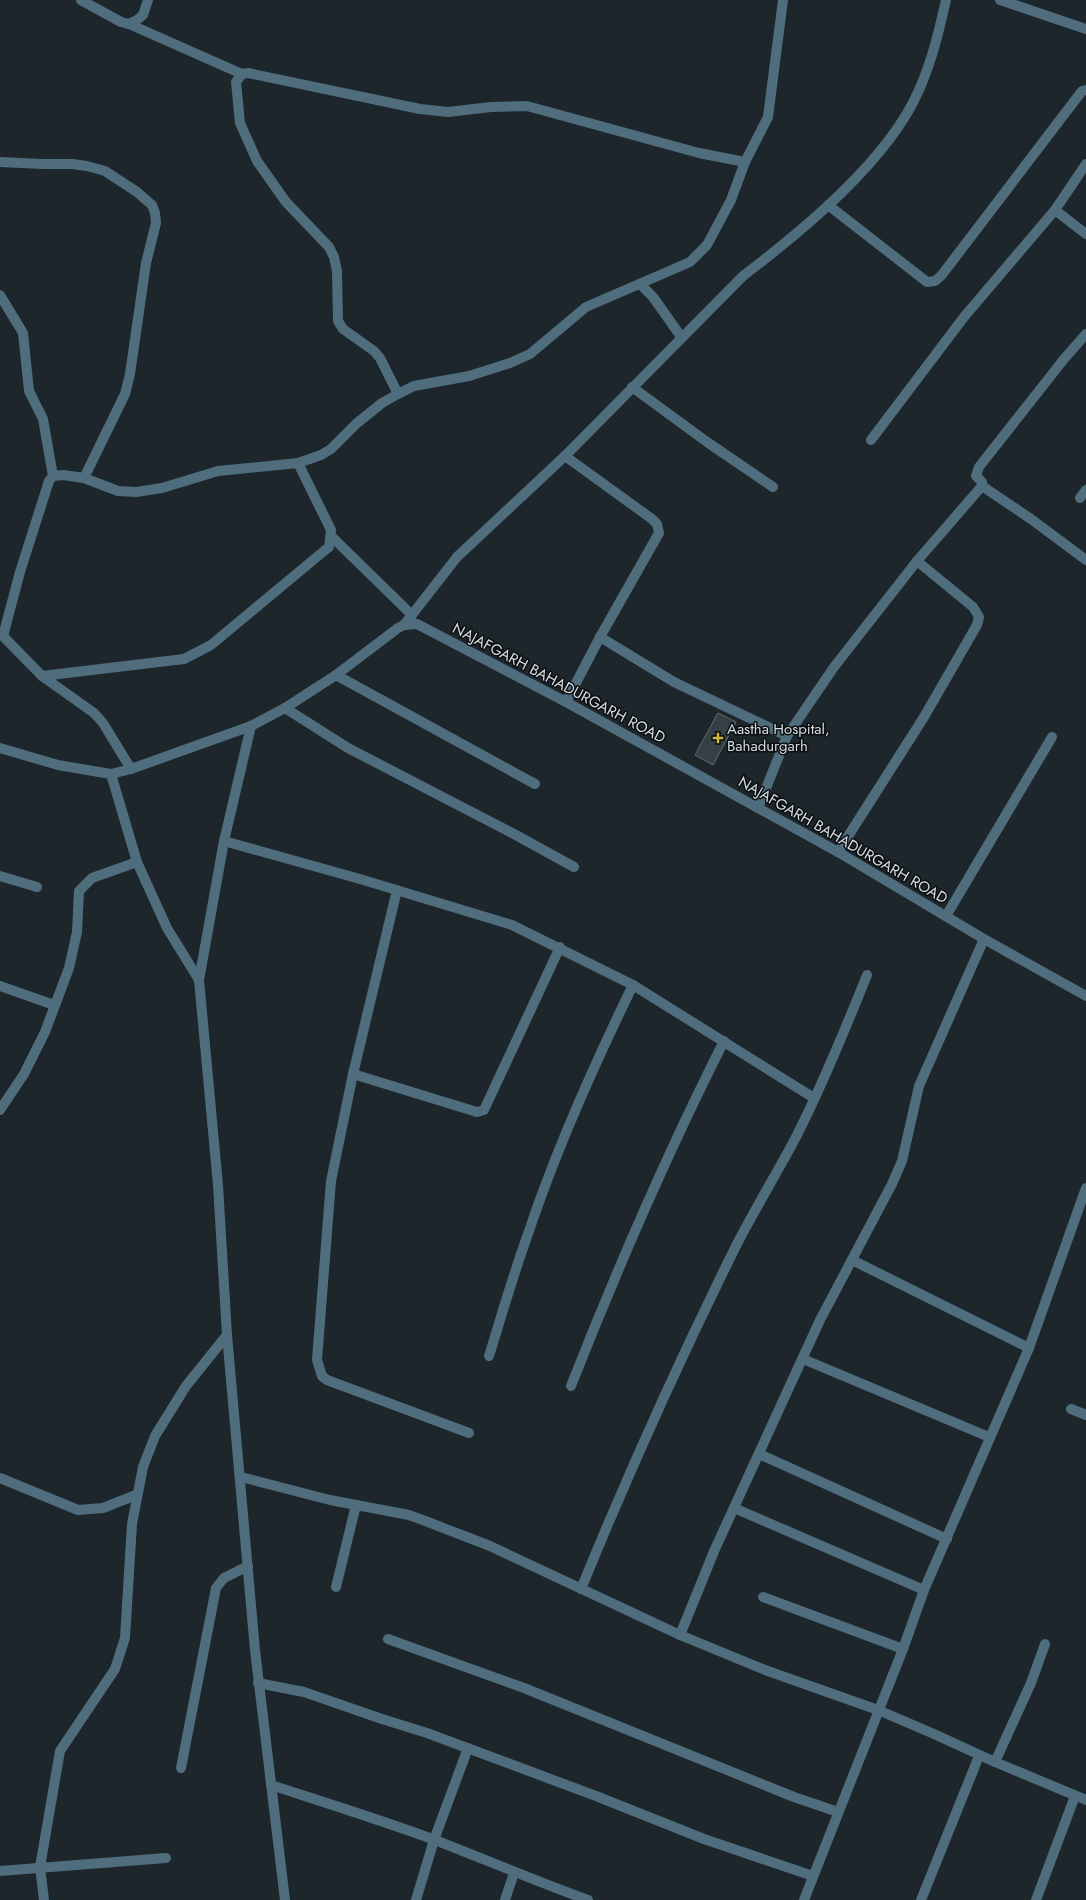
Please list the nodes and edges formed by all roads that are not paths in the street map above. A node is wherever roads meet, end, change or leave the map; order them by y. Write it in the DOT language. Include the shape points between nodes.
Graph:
graph roads {
  1 [pos="81,0"];
  2 [pos="148,0"];
  3 [pos="782,0"];
  4 [pos="946,0"];
  5 [pos="1000,0"];
  6 [pos="129,24"];
  7 [pos="1086,29"];
  8 [pos="242,74"];
  9 [pos="1086,90"];
  10 [pos="0,162"];
  11 [pos="745,162"];
  12 [pos="1086,164"];
  13 [pos="828,205"];
  14 [pos="1055,210"];
  15 [pos="1086,234"];
  16 [pos="640,284"];
  17 [pos="0,296"];
  18 [pos="1086,334"];
  19 [pos="682,338"];
  20 [pos="632,386"];
  21 [pos="398,394"];
  22 [pos="871,440"];
  23 [pos="565,456"];
  24 [pos="298,462"];
  25 [pos="53,476"];
  26 [pos="84,478"];
  27 [pos="982,486"];
  28 [pos="773,487"];
  29 [pos="331,536"];
  30 [pos="1086,560"];
  31 [pos="917,561"];
  32 [pos="412,615"];
  33 [pos="404,624"];
  34 [pos="2,635"];
  35 [pos="600,637"];
  36 [pos="336,675"];
  37 [pos="42,676"];
  38 [pos="566,702"];
  39 [pos="285,708"];
  40 [pos="251,726"];
  41 [pos="787,736"];
  42 [pos="1052,737"];
  43 [pos="0,748"];
  44 [pos="132,769"];
  45 [pos="111,774"];
  46 [pos="535,784"];
  47 [pos="758,808"];
  48 [pos="224,842"];
  49 [pos="838,852"];
  50 [pos="137,862"];
  51 [pos="574,867"];
  52 [pos="0,876"];
  53 [pos="38,887"];
  54 [pos="397,890"];
  55 [pos="946,916"];
  56 [pos="984,938"];
  57 [pos="560,947"];
  58 [pos="867,975"];
  59 [pos="199,980"];
  60 [pos="633,985"];
  61 [pos="0,986"];
  62 [pos="1086,996"];
  63 [pos="54,1005"];
  64 [pos="724,1041"];
  65 [pos="352,1074"];
  66 [pos="814,1098"];
  67 [pos="0,1110"];
  68 [pos="1086,1188"];
  69 [pos="852,1260"];
  70 [pos="227,1335"];
  71 [pos="1029,1348"];
  72 [pos="489,1356"];
  73 [pos="802,1358"];
  74 [pos="571,1386"];
  75 [pos="1071,1409"];
  76 [pos="1086,1415"];
  77 [pos="469,1433"];
  78 [pos="989,1437"];
  79 [pos="759,1454"];
  80 [pos="241,1477"];
  81 [pos="0,1478"];
  82 [pos="136,1495"];
  83 [pos="356,1505"];
  84 [pos="734,1508"];
  85 [pos="947,1539"];
  86 [pos="248,1566"];
  87 [pos="336,1587"];
  88 [pos="581,1589"];
  89 [pos="924,1590"];
  90 [pos="763,1597"];
  91 [pos="680,1635"];
  92 [pos="388,1639"];
  93 [pos="1045,1644"];
  94 [pos="903,1649"];
  95 [pos="258,1683"];
  96 [pos="878,1710"];
  97 [pos="468,1748"];
  98 [pos="979,1756"];
  99 [pos="995,1762"];
  100 [pos="181,1768"];
  101 [pos="271,1785"];
  102 [pos="1075,1796"];
  103 [pos="1086,1800"];
  104 [pos="838,1812"];
  105 [pos="434,1840"];
  106 [pos="166,1858"];
  107 [pos="40,1867"];
  108 [pos="0,1871"];
  109 [pos="514,1873"];
  110 [pos="813,1876"];
  111 [pos="44,1900"];
  112 [pos="285,1900"];
  113 [pos="416,1900"];
  114 [pos="505,1900"];
  115 [pos="588,1900"];
  116 [pos="804,1900"];
  117 [pos="921,1900"];
  118 [pos="1036,1900"];
  1 -- 6 [label="street"];
  2 -- 6 [label="street" via="143,15"];
  3 -- 11 [label="street" via="768,117"];
  4 -- 13 [label="street" via="935,48 918,92 872,160"];
  5 -- 7 [label="street"];
  6 -- 8 [label="street"];
  8 -- 11 [label="street" via="248,73 420,109 448,112 491,106 526,106 699,154"];
  8 -- 21 [label="street" via="236,82 240,122 257,161 286,202 329,247 337,271 338,321 343,329 380,358"];
  9 -- 13 [label="street" via="1082,91 935,281 927,282"];
  10 -- 26 [label="street" via="72,164 105,171 137,192 152,205 155,213 156,223 146,263 125,394"];
  11 -- 16 [label="street" via="731,200 707,245 698,256"];
  12 -- 14 [label="street"];
  13 -- 19 [label="street" via="772,254 742,276"];
  14 -- 15 [label="street"];
  14 -- 22 [label="street" via="964,317"];
  16 -- 19 [label="street" via="654,298"];
  16 -- 21 [label="street" via="586,307 530,354 510,364 469,376 414,386"];
  17 -- 25 [label="street" via="23,333 29,391 43,419"];
  18 -- 27 [label="street" via="979,467 976,476 982,482"];
  19 -- 20 [label="street"];
  20 -- 23 [label="street"];
  20 -- 28 [label="street" via="689,430"];
  21 -- 24 [label="street" via="356,424 331,449"];
  23 -- 32 [label="street" via="457,557"];
  23 -- 35 [label="street" via="652,519 657,524 659,533"];
  24 -- 26 [label="street" via="218,471 162,488 136,492 118,491"];
  24 -- 29 [label="street"];
  25 -- 26 [label="street"];
  25 -- 34 [label="street" via="49,481"];
  27 -- 30 [label="street"];
  27 -- 31 [label="street"];
  29 -- 32 [label="street"];
  29 -- 37 [label="street" via="329,547 198,653 184,659"];
  31 -- 41 [label="street" via="834,667"];
  31 -- 49 [label="street" via="973,607 978,617 977,626 924,717"];
  32 -- 33 [label="street"];
  33 -- 36 [label="street"];
  33 -- 38 [label="street, NAJAFGARH BAHADURGARH ROAD" via="423,627"];
  34 -- 37 [label="street"];
  35 -- 38 [label="street"];
  35 -- 41 [label="street" via="674,682"];
  36 -- 39 [label="street"];
  36 -- 46 [label="street"];
  37 -- 44 [label="street" via="94,713"];
  38 -- 47 [label="street, NAJAFGARH BAHADURGARH ROAD"];
  39 -- 40 [label="street"];
  39 -- 51 [label="street" via="348,748"];
  40 -- 44 [label="street"];
  40 -- 48 [label="street"];
  41 -- 47 [label="street"];
  42 -- 55 [label="street"];
  43 -- 45 [label="street" via="58,765"];
  44 -- 45 [label="street"];
  45 -- 50 [label="street"];
  47 -- 49 [label="street, NAJAFGARH BAHADURGARH ROAD"];
  48 -- 54 [label="street"];
  48 -- 59 [label="street"];
  49 -- 55 [label="street, NAJAFGARH BAHADURGARH ROAD"];
  50 -- 59 [label="street" via="166,928"];
  50 -- 63 [label="street" via="92,878 78,891 77,932 68,968"];
  52 -- 53 [label="street"];
  54 -- 57 [label="street" via="512,924"];
  54 -- 65 [label="street"];
  55 -- 56 [label="street, NAJAFGARH BAHADURGARH ROAD"];
  56 -- 62 [label="street, NAJAFGARH BAHADURGARH ROAD"];
  56 -- 69 [label="street" via="919,1086 902,1161"];
  57 -- 60 [label="street"];
  57 -- 65 [label="street" via="484,1110 472,1111"];
  58 -- 66 [label="street" via="839,1047"];
  59 -- 70 [label="street" via="218,1185"];
  60 -- 64 [label="street"];
  60 -- 72 [label="street" via="591,1071 545,1186"];
  61 -- 63 [label="street"];
  63 -- 67 [label="street" via="45,1032 24,1074"];
  64 -- 66 [label="street"];
  64 -- 74 [label="street" via="691,1106 613,1280"];
  65 -- 77 [label="street" via="331,1181 317,1360 319,1370 327,1380"];
  66 -- 88 [label="street" via="793,1142 734,1249 703,1314 638,1454"];
  68 -- 71 [label="street"];
  69 -- 71 [label="street"];
  69 -- 73 [label="street"];
  70 -- 80 [label="street"];
  70 -- 82 [label="street" via="186,1386 155,1436"];
  71 -- 78 [label="street"];
  73 -- 78 [label="street"];
  73 -- 79 [label="street"];
  75 -- 76 [label="street"];
  78 -- 85 [label="street"];
  79 -- 84 [label="street"];
  79 -- 85 [label="street"];
  80 -- 83 [label="street"];
  80 -- 86 [label="street"];
  81 -- 82 [label="street" via="78,1510 103,1508"];
  82 -- 107 [label="street" via="125,1638 115,1669 60,1751"];
  83 -- 87 [label="street"];
  83 -- 88 [label="street" via="415,1517 490,1546"];
  84 -- 89 [label="street"];
  84 -- 91 [label="street"];
  85 -- 89 [label="street"];
  86 -- 95 [label="street"];
  86 -- 100 [label="street" via="224,1578 216,1588"];
  88 -- 91 [label="street"];
  89 -- 94 [label="street"];
  90 -- 94 [label="street"];
  91 -- 96 [label="street" via="765,1670"];
  92 -- 104 [label="street" via="524,1688 794,1797"];
  93 -- 99 [label="street" via="1031,1683"];
  94 -- 96 [label="street"];
  95 -- 97 [label="street" via="304,1692"];
  95 -- 101 [label="street"];
  96 -- 98 [label="street"];
  96 -- 104 [label="street"];
  97 -- 105 [label="street"];
  97 -- 110 [label="street" via="704,1839"];
  98 -- 99 [label="street"];
  98 -- 117 [label="street"];
  99 -- 102 [label="street"];
  101 -- 105 [label="street"];
  101 -- 112 [label="street"];
  102 -- 103 [label="street"];
  102 -- 118 [label="street"];
  104 -- 110 [label="street"];
  105 -- 109 [label="street"];
  105 -- 113 [label="street"];
  106 -- 107 [label="street"];
  107 -- 108 [label="street"];
  107 -- 111 [label="street"];
  109 -- 114 [label="street"];
  109 -- 115 [label="street"];
  110 -- 116 [label="street"];
}
